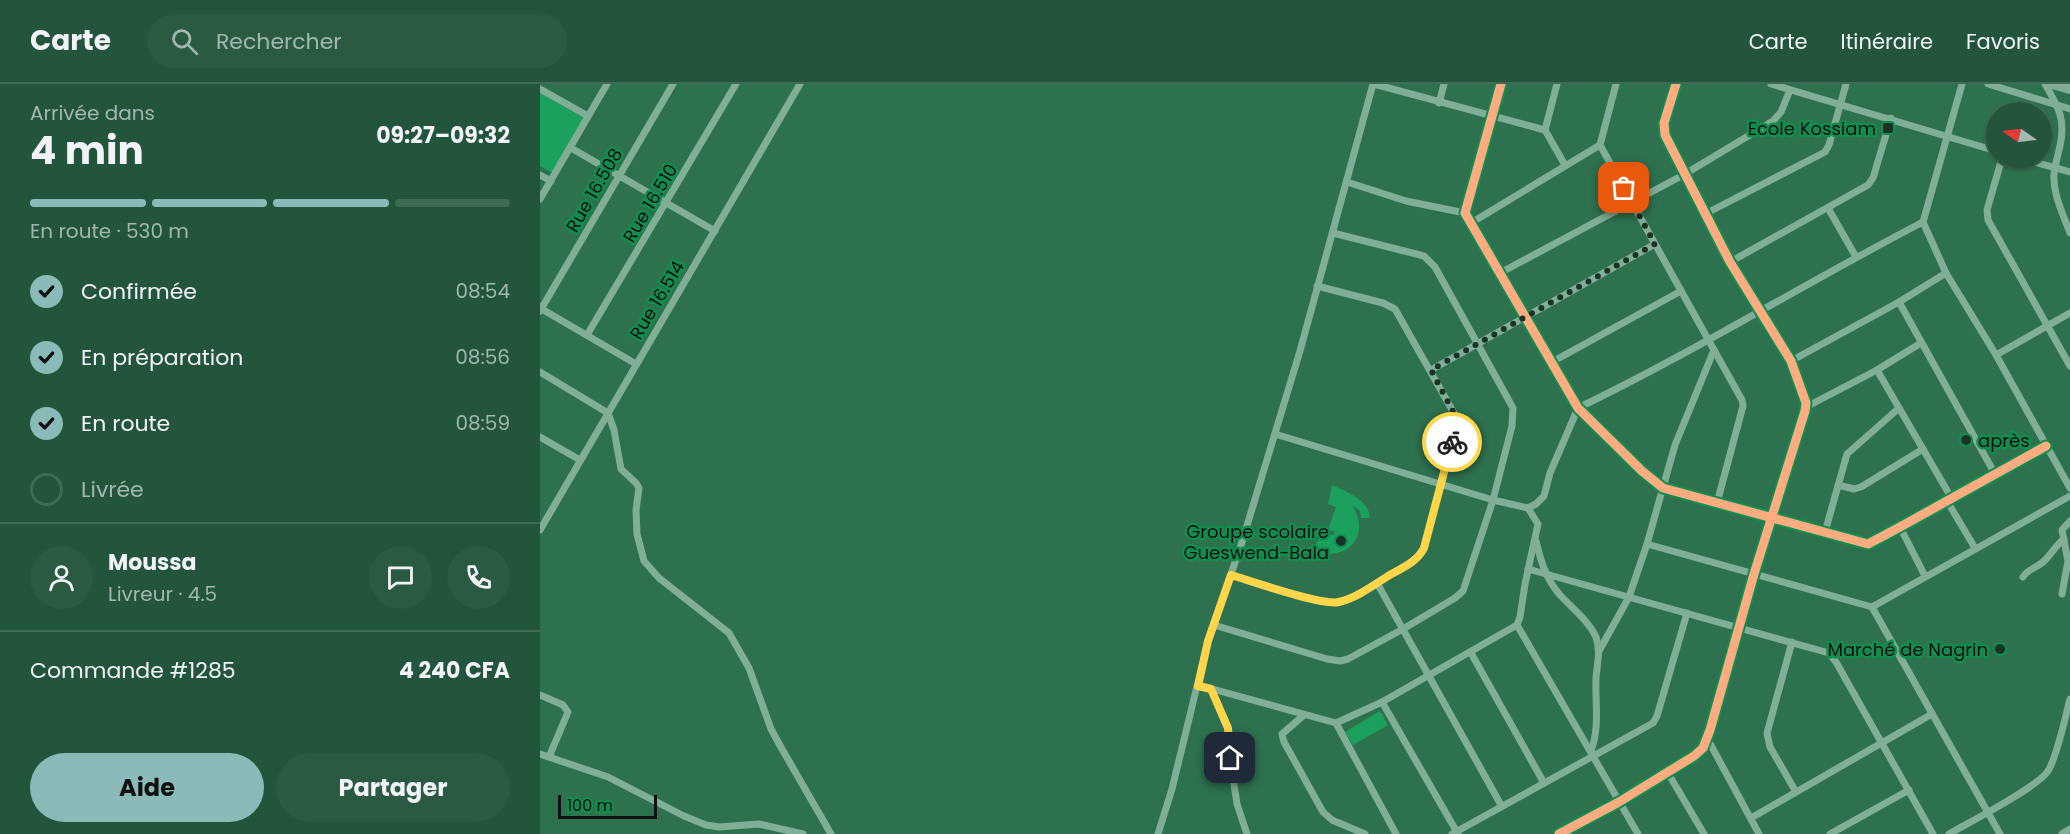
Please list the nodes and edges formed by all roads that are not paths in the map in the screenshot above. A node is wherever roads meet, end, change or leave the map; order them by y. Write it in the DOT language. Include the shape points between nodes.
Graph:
graph roads {
  1 [pos="607,84"];
  2 [pos="673,84"];
  3 [pos="736,84"];
  4 [pos="800,84"];
  5 [pos="1374,84"];
  6 [pos="1444,84"];
  7 [pos="1501,84"];
  8 [pos="1557,84"];
  9 [pos="1616,84"];
  10 [pos="1676,84"];
  11 [pos="1771,84"];
  12 [pos="1846,84"];
  13 [pos="1962,84"];
  14 [pos="1988,84"];
  15 [pos="2044,84"];
  16 [pos="2052,84"];
  17 [pos="540,86"];
  18 [pos="2070,89"];
  19 [pos="1790,90"];
  20 [pos="1439,103"];
  21 [pos="1840,104"];
  22 [pos="2058,105"];
  23 [pos="2070,109"];
  24 [pos="588,116"];
  25 [pos="1491,117"];
  26 [pos="1891,118"];
  27 [pos="1545,130"];
  28 [pos="1948,136"];
  29 [pos="1600,145"];
  30 [pos="571,148"];
  31 [pos="1986,148"];
  32 [pos="1565,165"];
  33 [pos="2052,167"];
  34 [pos="1999,168"];
  35 [pos="2055,168"];
  36 [pos="2070,172"];
  37 [pos="1685,174"];
  38 [pos="540,175"];
  39 [pos="619,176"];
  40 [pos="550,181"];
  41 [pos="1347,182"];
  42 [pos="540,199"];
  43 [pos="1632,201"];
  44 [pos="2058,202"];
  45 [pos="667,204"];
  46 [pos="1828,208"];
  47 [pos="1466,213"];
  48 [pos="1705,214"];
  49 [pos="2070,215"];
  50 [pos="1923,222"];
  51 [pos="1471,223"];
  52 [pos="715,231"];
  53 [pos="1333,233"];
  54 [pos="2070,233"];
  55 [pos="1655,244"];
  56 [pos="1856,257"];
  57 [pos="1730,262"];
  58 [pos="1500,273"];
  59 [pos="1946,273"];
  60 [pos="1317,286"];
  61 [pos="1681,291"];
  62 [pos="1899,302"];
  63 [pos="540,309"];
  64 [pos="1761,313"];
  65 [pos="2070,313"];
  66 [pos="1526,317"];
  67 [pos="2048,326"];
  68 [pos="587,335"];
  69 [pos="1709,340"];
  70 [pos="1477,343"];
  71 [pos="1921,343"];
  72 [pos="1714,350"];
  73 [pos="1996,355"];
  74 [pos="1791,361"];
  75 [pos="1552,362"];
  76 [pos="636,364"];
  77 [pos="2070,366"];
  78 [pos="1431,370"];
  79 [pos="1877,370"];
  80 [pos="540,372"];
  81 [pos="1806,407"];
  82 [pos="1578,408"];
  83 [pos="1899,408"];
  84 [pos="608,413"];
  85 [pos="1275,434"];
  86 [pos="540,437"];
  87 [pos="2046,446"];
  88 [pos="1923,449"];
  89 [pos="580,460"];
  90 [pos="1995,474"];
  91 [pos="1440,485"];
  92 [pos="1838,485"];
  93 [pos="1663,488"];
  94 [pos="2070,488"];
  95 [pos="2070,496"];
  96 [pos="1493,500"];
  97 [pos="1950,500"];
  98 [pos="1716,503"];
  99 [pos="1528,508"];
  100 [pos="1770,518"];
  101 [pos="2070,521"];
  102 [pos="1900,527"];
  103 [pos="540,530"];
  104 [pos="1825,532"];
  105 [pos="1535,539"];
  106 [pos="2064,539"];
  107 [pos="1647,544"];
  108 [pos="1976,548"];
  109 [pos="1528,569"];
  110 [pos="1754,574"];
  111 [pos="1231,575"];
  112 [pos="1546,575"];
  113 [pos="1925,576"];
  114 [pos="2023,578"];
  115 [pos="1377,583"];
  116 [pos="2062,594"];
  117 [pos="1629,597"];
  118 [pos="1872,607"];
  119 [pos="1687,613"];
  120 [pos="1214,625"];
  121 [pos="1517,625"];
  122 [pos="1738,627"];
  123 [pos="1403,629"];
  124 [pos="1792,642"];
  125 [pos="1599,651"];
  126 [pos="1472,653"];
  127 [pos="1429,676"];
  128 [pos="1198,686"];
  129 [pos="1211,689"];
  130 [pos="540,695"];
  131 [pos="2070,699"];
  132 [pos="1382,702"];
  133 [pos="1932,714"];
  134 [pos="1304,715"];
  135 [pos="1336,723"];
  136 [pos="1707,738"];
  137 [pos="1882,743"];
  138 [pos="1592,753"];
  139 [pos="540,754"];
  140 [pos="549,757"];
  141 [pos="1668,773"];
  142 [pos="1544,783"];
  143 [pos="1909,790"];
  144 [pos="1796,792"];
  145 [pos="1619,802"];
  146 [pos="1501,805"];
  147 [pos="1988,813"];
  148 [pos="1751,818"];
  149 [pos="1571,831"];
  150 [pos="1456,833"];
  151 [pos="803,834"];
  152 [pos="831,834"];
  153 [pos="1158,834"];
  154 [pos="1247,834"];
  155 [pos="1365,834"];
  156 [pos="1396,834"];
  157 [pos="1559,834"];
  158 [pos="1638,834"];
  159 [pos="1704,834"];
  160 [pos="1759,834"];
  161 [pos="1830,834"];
  162 [pos="1933,834"];
  163 [pos="1949,834"];
  164 [pos="2000,834"];
  1 -- 24 [label="street"];
  2 -- 39 [label="street, Rue 16.508"];
  3 -- 45 [label="street, Rue 16.510"];
  4 -- 52 [label="street, Rue 16.514"];
  5 -- 20 [label="street"];
  5 -- 41 [label="street"];
  6 -- 20 [label="street"];
  7 -- 25 [label="street"];
  8 -- 27 [label="street"];
  9 -- 29 [label="street"];
  10 -- 37 [label="street" via="1664,131"];
  11 -- 19 [label="street"];
  12 -- 21 [label="street"];
  13 -- 28 [label="street"];
  14 -- 22 [label="street"];
  15 -- 22 [label="street"];
  16 -- 18 [label="main road"];
  17 -- 24 [label="street"];
  19 -- 21 [label="street"];
  19 -- 37 [label="street" via="1773,121"];
  20 -- 25 [label="street"];
  21 -- 26 [label="street"];
  21 -- 48 [label="street" via="1825,152"];
  22 -- 23 [label="street"];
  22 -- 35 [label="street" via="2063,134"];
  24 -- 30 [label="street"];
  25 -- 27 [label="street"];
  25 -- 47 [label="street"];
  26 -- 28 [label="street"];
  26 -- 46 [label="street" via="1871,183"];
  27 -- 32 [label="street"];
  28 -- 31 [label="street"];
  28 -- 50 [label="street"];
  29 -- 32 [label="street"];
  29 -- 43 [label="street"];
  30 -- 39 [label="street"];
  30 -- 40 [label="street"];
  32 -- 51 [label="street"];
  33 -- 35 [label="street"];
  34 -- 67 [label="street" via="1987,210 1988,220"];
  35 -- 36 [label="street"];
  35 -- 44 [label="street"];
  37 -- 43 [label="street"];
  37 -- 48 [label="street"];
  38 -- 40 [label="street"];
  39 -- 45 [label="street"];
  39 -- 63 [label="street, Rue 16.508"];
  40 -- 42 [label="street"];
  41 -- 47 [label="street" via="1406,201"];
  41 -- 53 [label="street"];
  43 -- 55 [label="street"];
  43 -- 58 [label="street"];
  44 -- 49 [label="street"];
  44 -- 54 [label="street"];
  45 -- 52 [label="street"];
  45 -- 68 [label="street, Rue 16.510"];
  46 -- 56 [label="street"];
  46 -- 57 [label="street"];
  47 -- 51 [label="street"];
  48 -- 57 [label="street"];
  50 -- 56 [label="street"];
  50 -- 59 [label="street"];
  51 -- 58 [label="street"];
  52 -- 76 [label="street, Rue 16.514"];
  53 -- 60 [label="street"];
  53 -- 70 [label="street" via="1424,256 1436,267"];
  55 -- 61 [label="street"];
  55 -- 66 [label="street"];
  56 -- 64 [label="street"];
  57 -- 64 [label="street"];
  58 -- 66 [label="street"];
  59 -- 62 [label="street"];
  59 -- 73 [label="street"];
  60 -- 78 [label="street" via="1393,307"];
  60 -- 85 [label="street"];
  61 -- 69 [label="street"];
  61 -- 75 [label="street"];
  62 -- 71 [label="street"];
  62 -- 74 [label="street"];
  63 -- 68 [label="street"];
  64 -- 69 [label="street"];
  64 -- 74 [label="street"];
  65 -- 67 [label="street"];
  66 -- 70 [label="street"];
  66 -- 75 [label="street"];
  67 -- 73 [label="street"];
  67 -- 77 [label="street"];
  68 -- 76 [label="street"];
  69 -- 72 [label="street"];
  69 -- 82 [label="street"];
  70 -- 78 [label="street"];
  70 -- 96 [label="street" via="1514,412"];
  71 -- 79 [label="street"];
  71 -- 90 [label="street"];
  72 -- 93 [label="street" via="1675,445"];
  72 -- 98 [label="street" via="1743,406"];
  73 -- 87 [label="street"];
  74 -- 81 [label="street"];
  75 -- 82 [label="street"];
  76 -- 84 [label="street, Rue 16.514"];
  78 -- 91 [label="street" via="1456,418"];
  79 -- 81 [label="street"];
  79 -- 83 [label="street"];
  80 -- 84 [label="street"];
  81 -- 100 [label="street"];
  82 -- 93 [label="street"];
  82 -- 99 [label="street" via="1544,496"];
  83 -- 88 [label="street"];
  83 -- 92 [label="street" via="1849,451"];
  84 -- 89 [label="street, Rue 16.514"];
  84 -- 152 [label="street" via="621,469 639,488 637,534 644,561 659,578 729,633 749,668 776,739"];
  85 -- 91 [label="street"];
  85 -- 111 [label="street"];
  86 -- 89 [label="street"];
  87 -- 90 [label="street"];
  87 -- 94 [label="street"];
  88 -- 92 [label="street" via="1861,487"];
  88 -- 97 [label="street"];
  89 -- 103 [label="street, Rue 16.514"];
  90 -- 97 [label="street"];
  91 -- 96 [label="street"];
  91 -- 115 [label="street" via="1422,553"];
  92 -- 104 [label="street"];
  93 -- 98 [label="street"];
  93 -- 107 [label="street"];
  95 -- 108 [label="street"];
  96 -- 99 [label="street"];
  96 -- 123 [label="street" via="1463,591"];
  97 -- 102 [label="street"];
  97 -- 108 [label="street"];
  98 -- 100 [label="street"];
  99 -- 105 [label="street" via="1538,524"];
  100 -- 104 [label="street"];
  100 -- 110 [label="street"];
  101 -- 106 [label="street" via="2063,528"];
  102 -- 104 [label="street" via="1868,544"];
  102 -- 113 [label="street"];
  105 -- 109 [label="street"];
  105 -- 112 [label="street"];
  106 -- 114 [label="street"];
  106 -- 116 [label="street" via="2067,566"];
  107 -- 110 [label="street"];
  107 -- 117 [label="street"];
  108 -- 113 [label="street"];
  109 -- 112 [label="street"];
  109 -- 121 [label="street"];
  110 -- 118 [label="street"];
  110 -- 122 [label="street"];
  111 -- 115 [label="street" via="1333,603"];
  111 -- 120 [label="street"];
  112 -- 117 [label="street"];
  112 -- 125 [label="street" via="1589,627"];
  113 -- 118 [label="street"];
  115 -- 123 [label="street"];
  117 -- 119 [label="street"];
  117 -- 125 [label="street"];
  118 -- 133 [label="street"];
  119 -- 122 [label="street"];
  119 -- 138 [label="street" via="1655,720"];
  120 -- 123 [label="street" via="1340,661"];
  120 -- 128 [label="street"];
  121 -- 126 [label="street"];
  121 -- 138 [label="street"];
  122 -- 124 [label="street"];
  122 -- 136 [label="street"];
  123 -- 127 [label="street"];
  124 -- 137 [label="street" via="1831,654"];
  124 -- 144 [label="street" via="1767,733 1770,747"];
  125 -- 138 [label="street"];
  126 -- 127 [label="street"];
  126 -- 142 [label="street"];
  127 -- 132 [label="street"];
  127 -- 146 [label="street"];
  128 -- 129 [label="street"];
  128 -- 153 [label="street"];
  129 -- 134 [label="street"];
  129 -- 154 [label="street" via="1228,728 1237,804"];
  130 -- 140 [label="street" via="563,705 568,712"];
  131 -- 147 [label="street" via="2048,772"];
  132 -- 135 [label="street"];
  132 -- 150 [label="street"];
  133 -- 137 [label="street"];
  133 -- 147 [label="street"];
  134 -- 135 [label="street"];
  134 -- 155 [label="street" via="1282,734 1284,742 1323,812"];
  135 -- 156 [label="street"];
  136 -- 141 [label="street" via="1698,753"];
  136 -- 148 [label="street"];
  137 -- 143 [label="street"];
  137 -- 144 [label="street"];
  138 -- 142 [label="street"];
  138 -- 145 [label="street"];
  139 -- 140 [label="street"];
  140 -- 151 [label="street" via="608,777 706,825 759,824"];
  141 -- 145 [label="street"];
  141 -- 159 [label="street"];
  142 -- 146 [label="street"];
  143 -- 161 [label="street"];
  143 -- 162 [label="street"];
  144 -- 148 [label="street"];
  145 -- 149 [label="street"];
  145 -- 158 [label="street"];
  146 -- 150 [label="street"];
  147 -- 163 [label="street"];
  147 -- 164 [label="street"];
  148 -- 160 [label="street"];
  149 -- 157 [label="street"];
}
